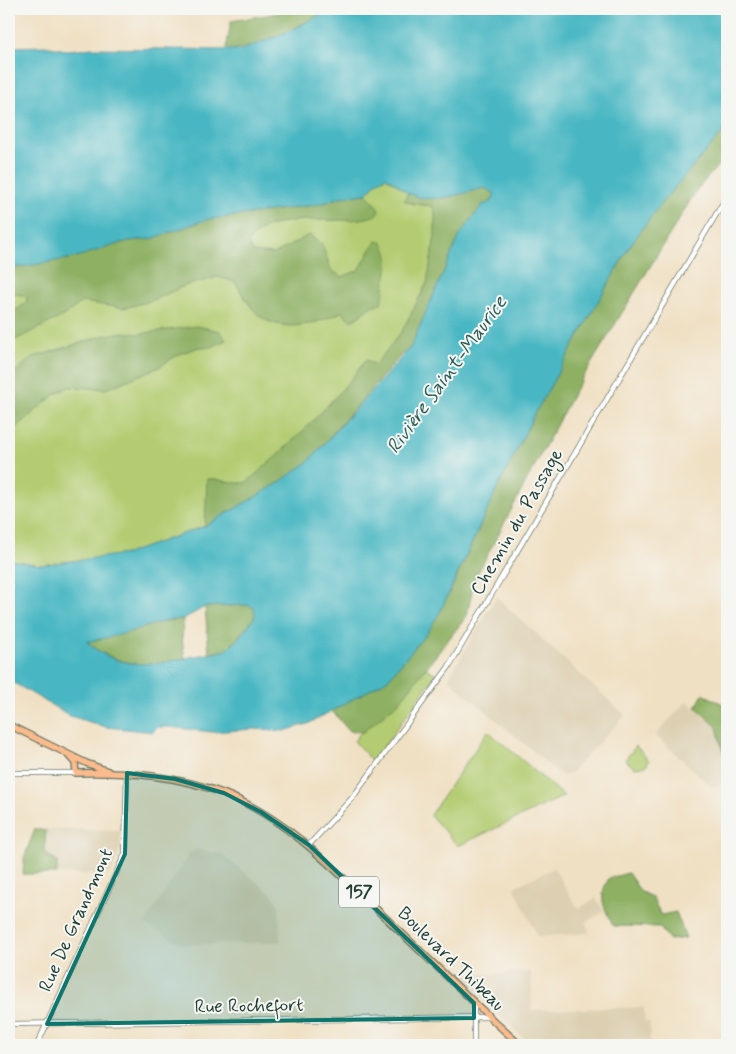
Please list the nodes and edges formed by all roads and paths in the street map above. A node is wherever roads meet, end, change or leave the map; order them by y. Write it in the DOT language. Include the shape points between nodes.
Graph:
graph roads {
  1 [pos="727,196"];
  2 [pos="9,725"];
  3 [pos="68,754"];
  4 [pos="9,773"];
  5 [pos="76,773"];
  6 [pos="112,773"];
  7 [pos="127,773"];
  8 [pos="309,845"];
  9 [pos="474,1003"];
  10 [pos="489,1017"];
  11 [pos="474,1018"];
  12 [pos="9,1024"];
  13 [pos="47,1024"];
  14 [pos="37,1045"];
  15 [pos="474,1045"];
  16 [pos="520,1045"];
  1 -- 8 [label="street, Chemin du Passage" via="448,668 353,797"];
  2 -- 3 [label="main road, 157"];
  3 -- 5 [label="main road" via="75,762"];
  3 -- 6 [label="main road, 157"];
  4 -- 5 [label="street, Boulevard Thibeau"];
  5 -- 6 [label="main road, Boulevard Thibeau / 157"];
  6 -- 7 [label="main road, Boulevard Thibeau / 157"];
  7 -- 8 [label="main road, Boulevard Thibeau / 157" via="175,779 224,793 261,812"];
  7 -- 13 [label="street, Rue De Grandmont" via="124,856"];
  8 -- 9 [label="main road, Boulevard Thibeau / 157"];
  9 -- 10 [label="main road, Boulevard Thibeau / 157"];
  9 -- 11 [label="street"];
  10 -- 11 [label="street, Rue Rochefort"];
  10 -- 16 [label="main road, Boulevard Thibeau / 157"];
  11 -- 13 [label="street, Rue Rochefort"];
  11 -- 15 [label="street"];
  12 -- 13 [label="street, Rue Rochefort"];
  13 -- 14 [label="street, Rue De Grandmont"];
}
